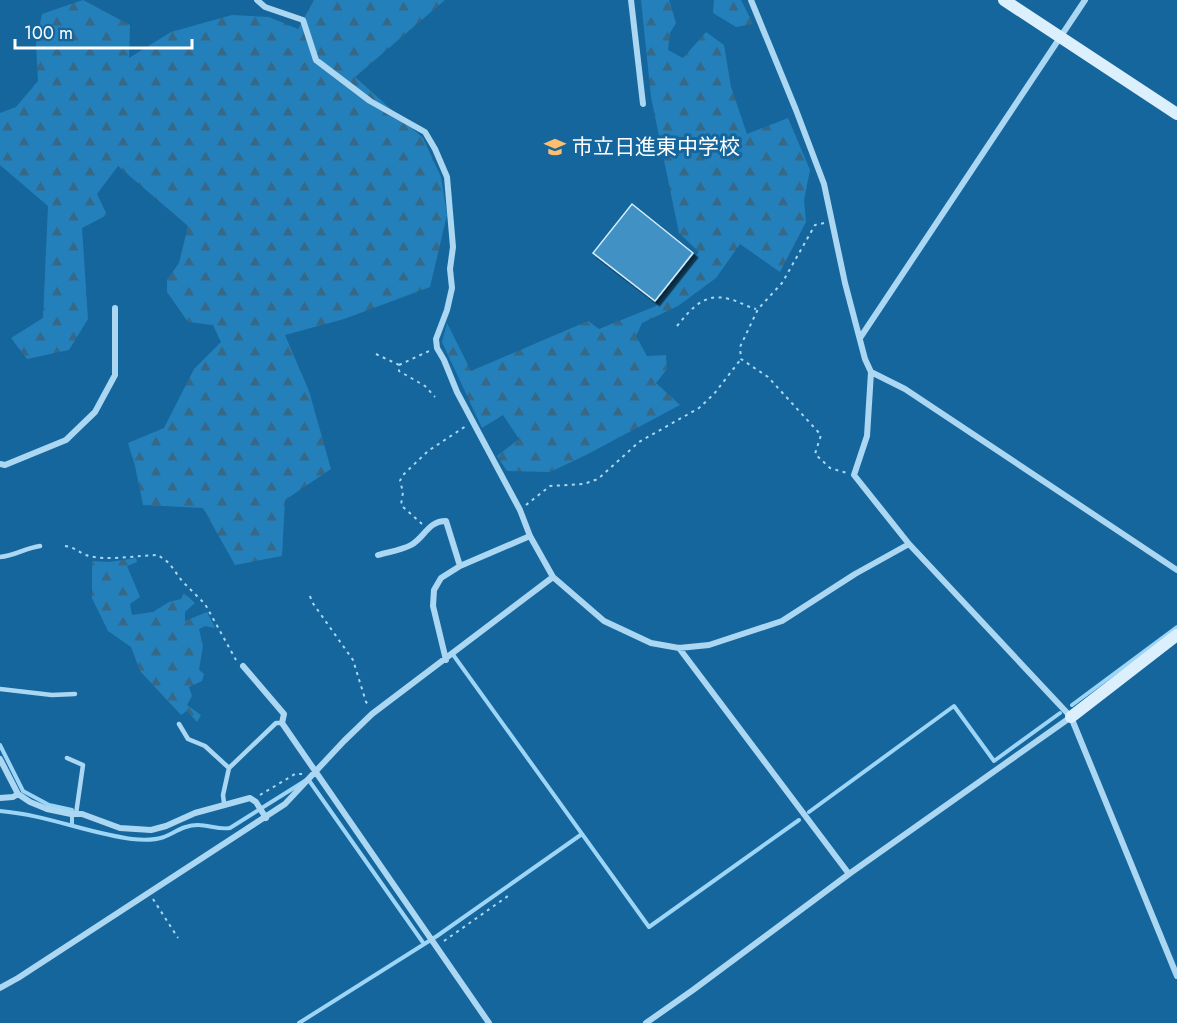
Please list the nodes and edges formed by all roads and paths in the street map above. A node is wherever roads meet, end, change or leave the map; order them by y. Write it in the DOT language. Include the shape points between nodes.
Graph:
graph roads {
  1 [pos="257,0"];
  2 [pos="631,0"];
  3 [pos="751,0"];
  4 [pos="1004,0"];
  5 [pos="1084,0"];
  6 [pos="1060,37"];
  7 [pos="643,104"];
  8 [pos="1177,114"];
  9 [pos="832,222"];
  10 [pos="115,308"];
  11 [pos="758,309"];
  12 [pos="677,326"];
  13 [pos="860,338"];
  14 [pos="437,348"];
  15 [pos="376,354"];
  16 [pos="741,358"];
  17 [pos="399,365"];
  18 [pos="871,372"];
  19 [pos="435,397"];
  20 [pos="474,421"];
  21 [pos="0,464"];
  22 [pos="854,475"];
  23 [pos="520,510"];
  24 [pos="426,529"];
  25 [pos="530,536"];
  26 [pos="909,544"];
  27 [pos="40,546"];
  28 [pos="65,546"];
  29 [pos="378,555"];
  30 [pos="0,557"];
  31 [pos="460,566"];
  32 [pos="1177,570"];
  33 [pos="553,577"];
  34 [pos="310,597"];
  35 [pos="1177,636"];
  36 [pos="679,648"];
  37 [pos="446,660"];
  38 [pos="243,666"];
  39 [pos="0,689"];
  40 [pos="75,694"];
  41 [pos="375,712"];
  42 [pos="1071,717"];
  43 [pos="282,723"];
  44 [pos="179,724"];
  45 [pos="67,758"];
  46 [pos="0,759"];
  47 [pos="229,768"];
  48 [pos="316,771"];
  49 [pos="302,774"];
  50 [pos="18,794"];
  51 [pos="0,798"];
  52 [pos="253,800"];
  53 [pos="224,803"];
  54 [pos="76,814"];
  55 [pos="266,818"];
  56 [pos="849,874"];
  57 [pos="149,892"];
  58 [pos="508,896"];
  59 [pos="178,938"];
  60 [pos="436,946"];
  61 [pos="1177,976"];
  62 [pos="0,988"];
  63 [pos="489,1023"];
  64 [pos="646,1023"];
  1 -- 14 [label="street" via="265,7 303,20 316,60 370,101 424,132 435,149 447,177 453,247 452,288 436,339"];
  2 -- 7 [label="street"];
  3 -- 9 [label="street" via="824,184"];
  4 -- 6 [label="street"];
  5 -- 6 [label="street"];
  6 -- 8 [label="street"];
  6 -- 13 [label="street"];
  9 -- 11 [label="path" via="814,225 782,283"];
  9 -- 13 [label="street"];
  10 -- 21 [label="street" via="115,375 95,412 66,440"];
  11 -- 12 [label="path" via="711,297 690,310"];
  11 -- 16 [label="path" via="740,347"];
  13 -- 18 [label="street"];
  14 -- 17 [label="path"];
  14 -- 20 [label="street"];
  15 -- 17 [label="path"];
  16 -- 22 [label="path" via="768,377 821,435 816,454 830,468"];
  16 -- 23 [label="path" via="699,408 639,442 598,479 550,486"];
  17 -- 19 [label="path" via="399,371 425,386"];
  18 -- 22 [label="street" via="867,436"];
  18 -- 32 [label="street" via="905,389"];
  20 -- 23 [label="street"];
  20 -- 24 [label="path" via="428,451 402,476 401,505"];
  22 -- 26 [label="street"];
  23 -- 25 [label="street"];
  24 -- 29 [label="street" via="412,545"];
  24 -- 31 [label="street" via="446,521"];
  25 -- 31 [label="street"];
  25 -- 33 [label="street"];
  26 -- 36 [label="street" via="782,621 709,645"];
  26 -- 42 [label="street"];
  27 -- 30 [label="lane"];
  28 -- 38 [label="path" via="86,555 158,555 205,604"];
  31 -- 37 [label="street" via="441,578 434,590 433,606"];
  33 -- 36 [label="street" via="604,621 651,643"];
  33 -- 37 [label="street"];
  34 -- 41 [label="path" via="353,660 366,702"];
  35 -- 42 [label="street"];
  36 -- 56 [label="street"];
  37 -- 41 [label="street"];
  38 -- 43 [label="street" via="284,714"];
  39 -- 40 [label="lane"];
  41 -- 48 [label="street"];
  42 -- 56 [label="street"];
  42 -- 61 [label="street"];
  43 -- 47 [label="lane" via="276,723"];
  43 -- 48 [label="street"];
  44 -- 47 [label="lane" via="189,739 205,746"];
  45 -- 54 [label="lane" via="83,765"];
  46 -- 50 [label="street"];
  47 -- 53 [label="lane"];
  48 -- 55 [label="street"];
  48 -- 60 [label="street"];
  49 -- 52 [label="path" via="295,774"];
  50 -- 51 [label="street"];
  50 -- 54 [label="street" via="47,809"];
  52 -- 53 [label="street"];
  52 -- 55 [label="street"];
  53 -- 54 [label="street" via="155,830 120,828"];
  55 -- 57 [label="street"];
  56 -- 64 [label="street"];
  57 -- 59 [label="path"];
  57 -- 62 [label="street"];
  58 -- 60 [label="path"];
  60 -- 63 [label="street"];
}
